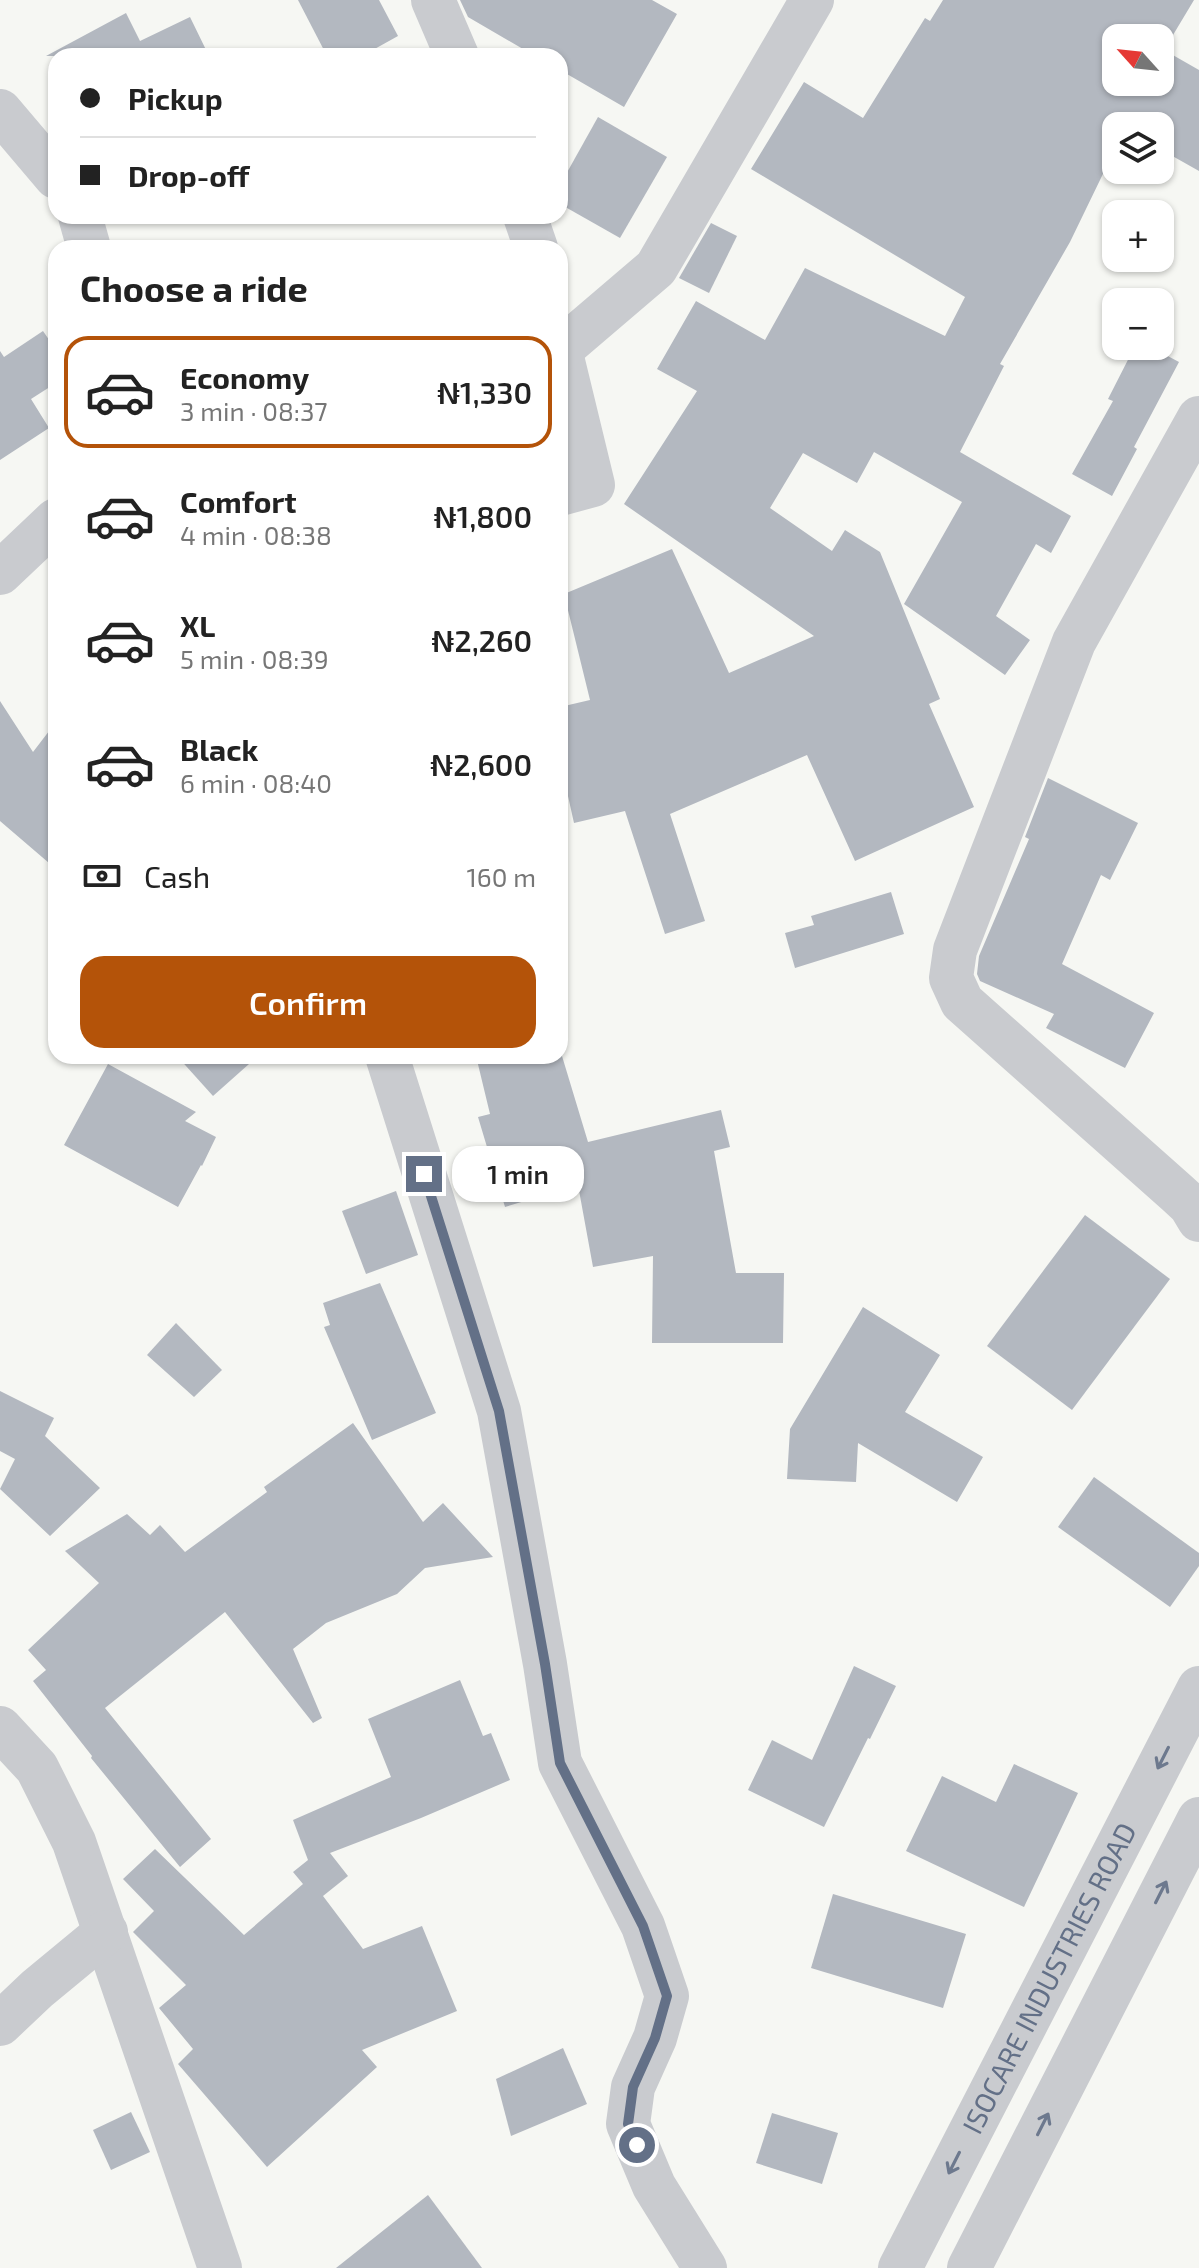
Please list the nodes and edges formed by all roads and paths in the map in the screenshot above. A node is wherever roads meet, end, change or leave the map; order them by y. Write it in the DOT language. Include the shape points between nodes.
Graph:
graph roads {
  1 [pos="433,0"];
  2 [pos="812,0"];
  3 [pos="454,48"];
  4 [pos="0,111"];
  5 [pos="48,168"];
  6 [pos="568,342"];
  7 [pos="568,382"];
  8 [pos="1199,418"];
  9 [pos="568,492"];
  10 [pos="48,528"];
  11 [pos="0,573"];
  12 [pos="390,1064"];
  13 [pos="1199,1220"];
  14 [pos="1199,1688"];
  15 [pos="0,1728"];
  16 [pos="1199,1819"];
  17 [pos="106,1932"];
  18 [pos="0,2024"];
  19 [pos="220,2268"];
  20 [pos="705,2268"];
  21 [pos="900,2268"];
  22 [pos="969,2268"];
  1 -- 3 [label="street"];
  2 -- 6 [label="street" via="656,268"];
  4 -- 5 [label="street"];
  7 -- 9 [label="street" via="593,485"];
  8 -- 13 [label="street" via="1074,642 955,950 951,978 962,1002 1177,1193"];
  10 -- 11 [label="street"];
  12 -- 20 [label="street" via="499,1411 560,1763 643,1926 667,1996 633,2087 628,2124 654,2186"];
  14 -- 21 [label="street, ISOCARE INDUSTRIES ROAD, one-way"];
  15 -- 17 [label="street" via="37,1768 74,1842"];
  22 -- 16 [label="street, one-way"];
  17 -- 18 [label="street"];
  17 -- 19 [label="street"];
}
